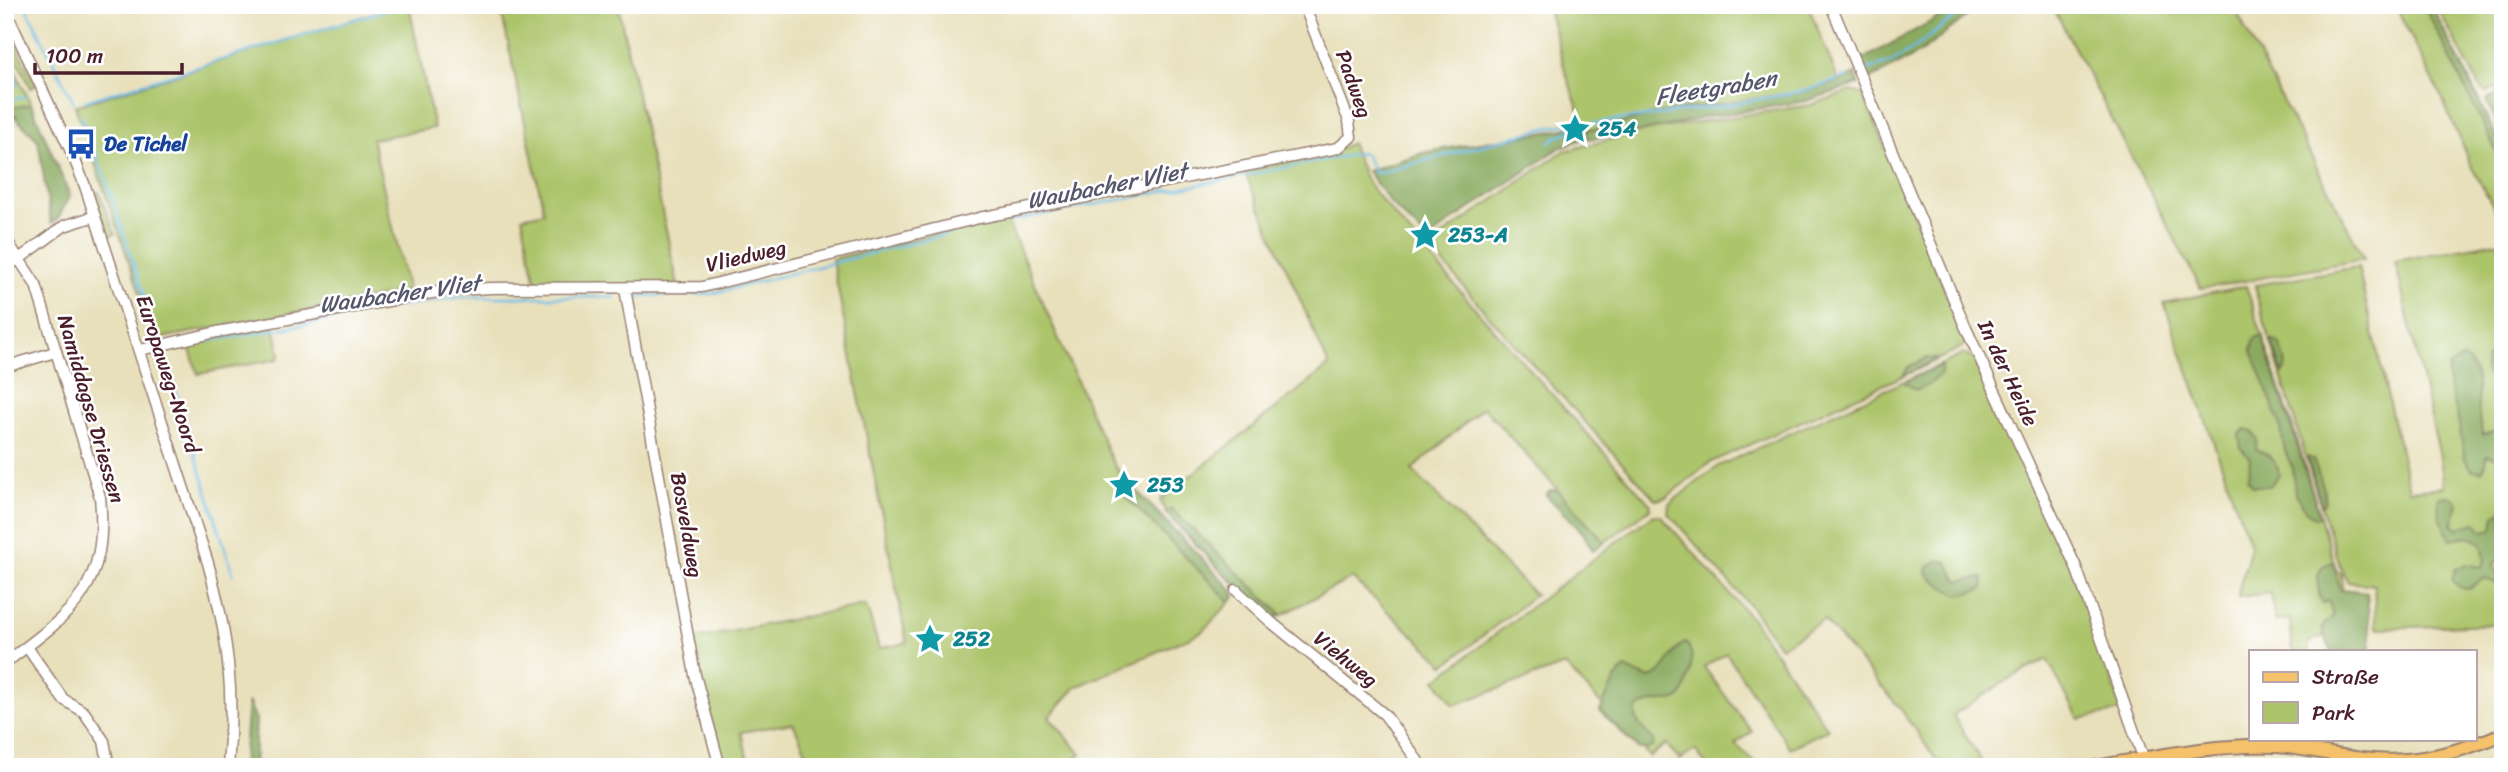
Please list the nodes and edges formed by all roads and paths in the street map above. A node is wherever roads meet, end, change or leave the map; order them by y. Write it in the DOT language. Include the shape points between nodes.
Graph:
graph roads {
  1 [pos="1304,5"];
  2 [pos="1831,5"];
  3 [pos="5,9"];
  4 [pos="1351,137"];
  5 [pos="95,216"];
  6 [pos="5,238"];
  7 [pos="19,259"];
  8 [pos="5,266"];
  9 [pos="625,289"];
  10 [pos="139,350"];
  11 [pos="55,352"];
  12 [pos="5,368"];
  13 [pos="5,506"];
  14 [pos="5,513"];
  15 [pos="5,529"];
  16 [pos="5,535"];
  17 [pos="1236,590"];
  18 [pos="27,647"];
  19 [pos="6,661"];
  20 [pos="2503,734"];
  21 [pos="2144,760"];
  22 [pos="110,767"];
  23 [pos="228,767"];
  24 [pos="720,767"];
  25 [pos="1422,767"];
  26 [pos="2095,767"];
  1 -- 4 [label="street, Padweg"];
  2 -- 21 [label="street, In der Heide" via="1965,326 2076,567"];
  3 -- 5 [label="street, Europaweg-Noord" via="74,158"];
  4 -- 9 [label="street, Vliedweg" via="1324,153 979,218 719,283"];
  5 -- 7 [label="street" via="64,226"];
  5 -- 10 [label="street, Europaweg-Noord"];
  6 -- 7 [label="street"];
  7 -- 8 [label="street"];
  7 -- 11 [label="street, Namiddagse Driessen" via="36,285"];
  9 -- 10 [label="street, Vliedweg" via="443,291"];
  9 -- 24 [label="street, Bosveldweg" via="695,675"];
  10 -- 23 [label="street, Europaweg-Noord" via="221,610 231,679"];
  11 -- 12 [label="street"];
  11 -- 18 [label="street, Namiddagse Driessen" via="100,497 102,530 96,565 80,599"];
  13 -- 14 [label="street"];
  15 -- 16 [label="street"];
  17 -- 25 [label="street, Viehweg" via="1385,715"];
  18 -- 19 [label="street, Namiddagse Driessen"];
  18 -- 22 [label="street" via="63,699 84,712 104,741"];
  20 -- 21 [label="main road" via="2445,754 2407,761 2275,746"];
  21 -- 26 [label="main road"];
}
